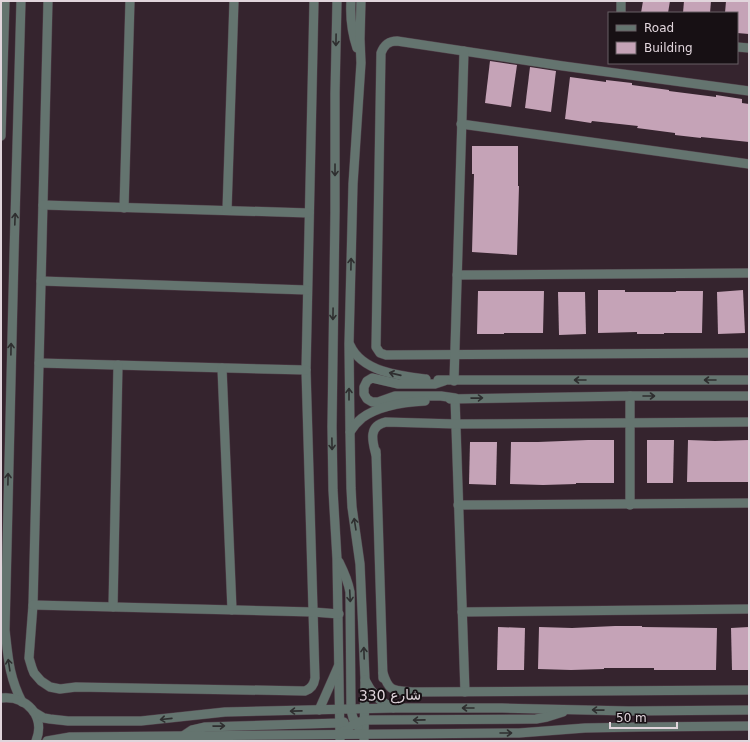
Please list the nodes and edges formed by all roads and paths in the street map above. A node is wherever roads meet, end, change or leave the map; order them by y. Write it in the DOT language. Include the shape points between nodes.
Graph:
graph roads {
  1 [pos="5,1"];
  2 [pos="21,1"];
  3 [pos="48,1"];
  4 [pos="130,1"];
  5 [pos="234,1"];
  6 [pos="314,1"];
  7 [pos="337,1"];
  8 [pos="351,1"];
  9 [pos="361,1"];
  10 [pos="621,1"];
  11 [pos="621,12"];
  12 [pos="738,47"];
  13 [pos="749,48"];
  14 [pos="464,51"];
  15 [pos="361,63"];
  16 [pos="749,91"];
  17 [pos="462,124"];
  18 [pos="1,136"];
  19 [pos="749,164"];
  20 [pos="43,205"];
  21 [pos="124,208"];
  22 [pos="227,210"];
  23 [pos="309,212"];
  24 [pos="749,273"];
  25 [pos="457,275"];
  26 [pos="41,281"];
  27 [pos="307,290"];
  28 [pos="349,344"];
  29 [pos="749,353"];
  30 [pos="455,355"];
  31 [pos="39,363"];
  32 [pos="118,365"];
  33 [pos="222,368"];
  34 [pos="306,370"];
  35 [pos="749,380"];
  36 [pos="449,381"];
  37 [pos="630,396"];
  38 [pos="749,396"];
  39 [pos="455,398"];
  40 [pos="749,422"];
  41 [pos="630,423"];
  42 [pos="456,424"];
  43 [pos="350,432"];
  44 [pos="749,503"];
  45 [pos="458,505"];
  46 [pos="630,505"];
  47 [pos="337,560"];
  48 [pos="33,605"];
  49 [pos="113,607"];
  50 [pos="749,609"];
  51 [pos="232,610"];
  52 [pos="313,612"];
  53 [pos="462,612"];
  54 [pos="339,614"];
  55 [pos="339,664"];
  56 [pos="365,679"];
  57 [pos="749,690"];
  58 [pos="465,692"];
  59 [pos="1,698"];
  60 [pos="22,702"];
  61 [pos="393,708"];
  62 [pos="319,710"];
  63 [pos="339,710"];
  64 [pos="365,710"];
  65 [pos="568,710"];
  66 [pos="749,710"];
  67 [pos="34,712"];
  68 [pos="365,720"];
  69 [pos="340,723"];
  70 [pos="352,724"];
  71 [pos="749,726"];
  72 [pos="392,734"];
  73 [pos="268,736"];
  74 [pos="182,737"];
  75 [pos="340,738"];
  76 [pos="365,738"];
  77 [pos="36,741"];
  78 [pos="47,741"];
  79 [pos="282,741"];
  80 [pos="384,741"];
  1 -- 18 [label="street"];
  60 -- 2 [label="street, one-way" via="13,683 5,630"];
  3 -- 20 [label="street"];
  4 -- 21 [label="street"];
  5 -- 22 [label="street"];
  6 -- 23 [label="street"];
  7 -- 47 [label="street, one-way" via="332,427"];
  8 -- 15 [label="street" via="353,35"];
  9 -- 15 [label="street"];
  10 -- 11 [label="street"];
  12 -- 13 [label="street"];
  14 -- 16 [label="street"];
  14 -- 17 [label="street"];
  14 -- 30 [label="street" via="394,41 386,44 381,53 376,347 380,353 386,355"];
  28 -- 15 [label="street, one-way" via="353,184"];
  17 -- 19 [label="street"];
  17 -- 25 [label="street"];
  20 -- 21 [label="street"];
  20 -- 26 [label="street"];
  21 -- 22 [label="street"];
  22 -- 23 [label="street"];
  23 -- 27 [label="street"];
  24 -- 25 [label="street"];
  25 -- 30 [label="street"];
  26 -- 27 [label="street"];
  26 -- 31 [label="street"];
  27 -- 34 [label="street"];
  36 -- 28 [label="street, one-way" via="409,377 380,370 361,361"];
  43 -- 28 [label="street, one-way"];
  29 -- 30 [label="street"];
  30 -- 36 [label="street"];
  31 -- 32 [label="street"];
  31 -- 48 [label="street"];
  32 -- 33 [label="street"];
  32 -- 49 [label="street"];
  33 -- 34 [label="street"];
  33 -- 51 [label="street"];
  34 -- 52 [label="street"];
  35 -- 36 [label="street, one-way"];
  36 -- 39 [label="street" via="435,384 398,384 372,378 365,384 364,394 367,399 375,402 395,396"];
  37 -- 38 [label="street, one-way"];
  39 -- 37 [label="street, one-way"];
  37 -- 41 [label="street"];
  39 -- 42 [label="street"];
  39 -- 43 [label="street" via="378,410 366,415"];
  40 -- 41 [label="street"];
  41 -- 42 [label="street"];
  41 -- 46 [label="street"];
  42 -- 45 [label="street"];
  42 -- 58 [label="street" via="400,423 382,430 377,439 382,685 387,692 393,694"];
  56 -- 43 [label="street, one-way" via="360,564 351,495"];
  44 -- 46 [label="street"];
  45 -- 46 [label="street"];
  45 -- 53 [label="street"];
  47 -- 54 [label="street"];
  47 -- 70 [label="street, one-way" via="349,583 350,592"];
  48 -- 49 [label="street"];
  48 -- 52 [label="street" via="30,663 37,678 60,689 76,687 305,691 311,688 315,678"];
  49 -- 51 [label="street"];
  50 -- 53 [label="street"];
  51 -- 52 [label="street"];
  52 -- 54 [label="street"];
  53 -- 58 [label="street"];
  54 -- 55 [label="street"];
  55 -- 62 [label="street"];
  55 -- 63 [label="street"];
  56 -- 61 [label="street" via="376,697"];
  56 -- 64 [label="street"];
  57 -- 58 [label="street"];
  59 -- 60 [label="street" via="12,698"];
  60 -- 67 [label="street, شارع 330"];
  61 -- 64 [label="street, شارع 330"];
  65 -- 61 [label="street, شارع 330, one-way"];
  62 -- 63 [label="street, شارع 330"];
  62 -- 67 [label="street, شارع 330, one-way" via="225,712 160,719 76,721 44,718"];
  63 -- 69 [label="street"];
  63 -- 70 [label="street, شارع 330"];
  64 -- 68 [label="street"];
  64 -- 70 [label="street, شارع 330"];
  66 -- 65 [label="street, شارع 330, one-way"];
  65 -- 68 [label="street, one-way" via="536,719"];
  67 -- 77 [label="street" via="39,730"];
  68 -- 70 [label="street"];
  68 -- 76 [label="street"];
  69 -- 70 [label="street"];
  74 -- 69 [label="street, one-way" via="196,729 210,726"];
  69 -- 75 [label="street"];
  70 -- 75 [label="street, شارع 330"];
  70 -- 76 [label="street, شارع 330"];
  72 -- 71 [label="street, شارع 330, one-way"];
  72 -- 76 [label="street, شارع 330"];
  72 -- 80 [label="street"];
  73 -- 74 [label="street, شارع 330"];
  73 -- 75 [label="street, شارع 330"];
  73 -- 79 [label="street"];
  74 -- 78 [label="street, شارع 330" via="70,737"];
}
